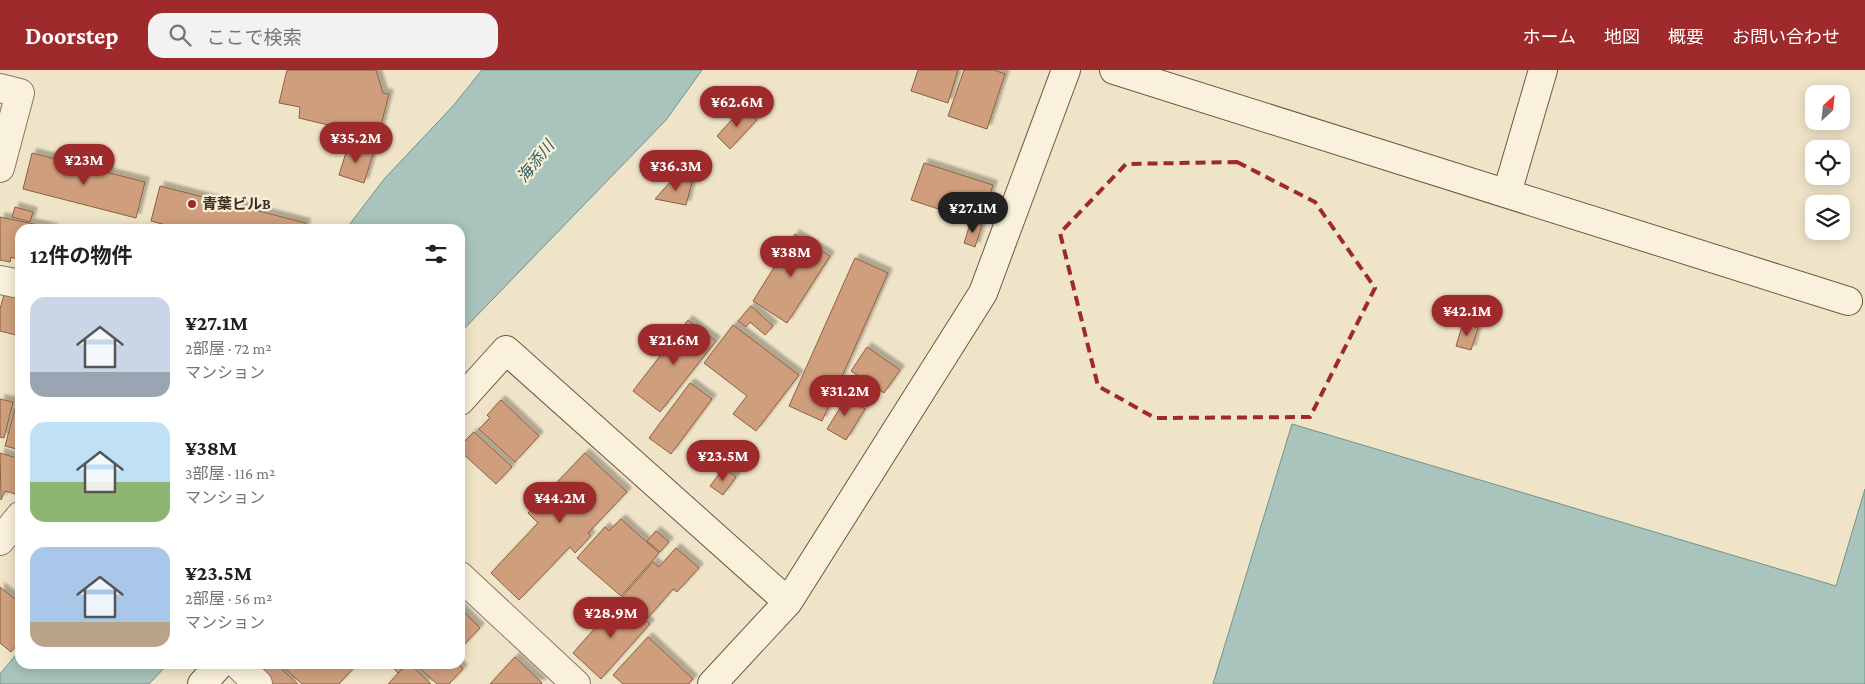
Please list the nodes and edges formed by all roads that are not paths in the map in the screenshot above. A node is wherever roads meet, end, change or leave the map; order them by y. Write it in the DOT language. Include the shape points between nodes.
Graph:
graph roads {
  1 [pos="1066,70"];
  2 [pos="1114,70"];
  3 [pos="1543,70"];
  4 [pos="0,88"];
  5 [pos="0,168"];
  6 [pos="1507,194"];
  7 [pos="0,280"];
  8 [pos="15,283"];
  9 [pos="1848,301"];
  10 [pos="465,395"];
  11 [pos="15,522"];
  12 [pos="0,540"];
  13 [pos="465,581"];
  14 [pos="788,602"];
  15 [pos="216,669"];
  16 [pos="242,669"];
  17 [pos="202,684"];
  18 [pos="258,684"];
  19 [pos="576,684"];
  20 [pos="712,684"];
  1 -- 14 [label="street" via="983,293"];
  2 -- 6 [label="street"];
  3 -- 6 [label="street"];
  4 -- 5 [label="street" via="20,93"];
  6 -- 9 [label="street"];
  7 -- 8 [label="street"];
  10 -- 14 [label="street" via="506,350"];
  11 -- 12 [label="street"];
  13 -- 19 [label="street"];
  14 -- 20 [label="street"];
  15 -- 17 [label="street"];
  16 -- 18 [label="street"];
}
